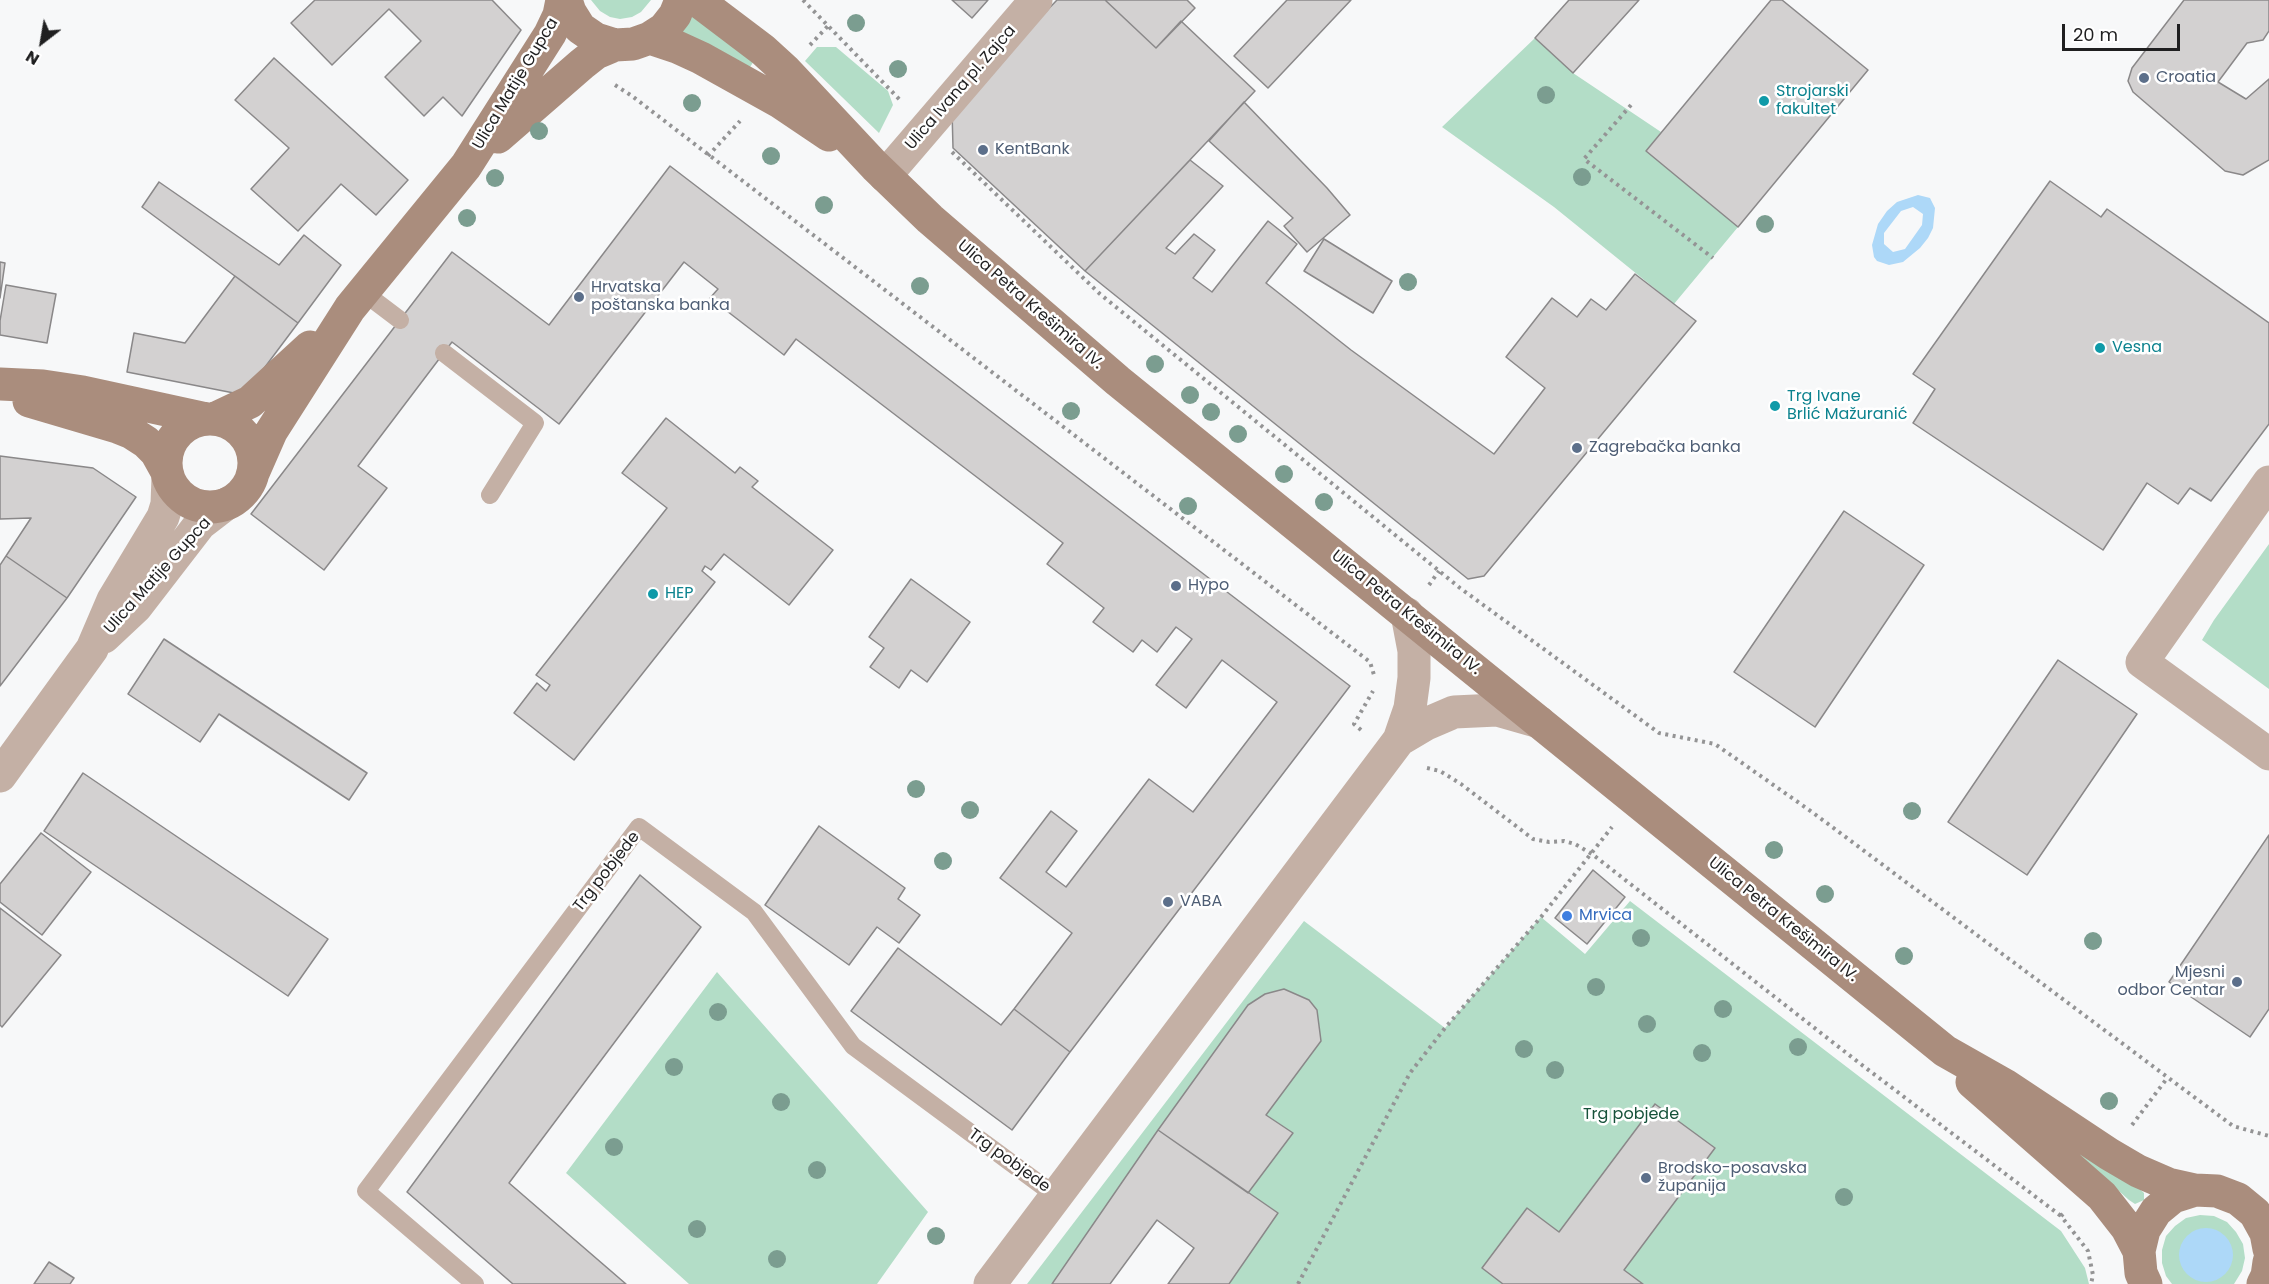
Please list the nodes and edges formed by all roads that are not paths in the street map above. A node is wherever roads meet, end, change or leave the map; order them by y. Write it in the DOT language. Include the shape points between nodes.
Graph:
graph roads {
  1 [pos="564,0"];
  2 [pos="681,0"];
  3 [pos="697,0"];
  4 [pos="1036,0"];
  5 [pos="650,38"];
  6 [pos="615,45"];
  7 [pos="466,166"];
  8 [pos="880,171"];
  9 [pos="356,300"];
  10 [pos="400,320"];
  11 [pos="444,353"];
  12 [pos="0,386"];
  13 [pos="210,419"];
  14 [pos="253,473"];
  15 [pos="167,474"];
  16 [pos="2269,482"];
  17 [pos="490,495"];
  18 [pos="226,504"];
  19 [pos="1407,614"];
  20 [pos="92,649"];
  21 [pos="1539,722"];
  22 [pos="1394,746"];
  23 [pos="2269,754"];
  24 [pos="0,776"];
  25 [pos="1945,1051"];
  26 [pos="2195,1190"];
  27 [pos="1056,1196"];
  28 [pos="2253,1199"];
  29 [pos="2267,1269"];
  30 [pos="2142,1273"];
  31 [pos="475,1284"];
  32 [pos="990,1284"];
  1 -- 6 [label="main road" via="580,28"];
  1 -- 7 [label="main road, Ulica Matije Gupca" via="550,34"];
  2 -- 5 [label="main road" via="664,29"];
  3 -- 8 [label="main road, Ulica Petra Krešimira IV." via="786,70"];
  4 -- 8 [label="street, Ulica Ivana pl. Zajca" via="927,128"];
  5 -- 6 [label="main road"];
  5 -- 8 [label="main road, Ulica Petra Krešimira IV." via="677,46 764,93"];
  6 -- 7 [label="main road, Ulica Matije Gupca" via="596,53 560,82"];
  7 -- 9 [label="main road, Ulica Matije Gupca"];
  8 -- 19 [label="main road, Ulica Petra Krešimira IV." via="1118,381"];
  9 -- 10 [label="lane"];
  9 -- 13 [label="main road, Ulica Matije Gupca" via="263,391 234,411"];
  9 -- 14 [label="main road, Ulica Matije Gupca" via="271,432"];
  11 -- 17 [label="lane" via="535,423"];
  12 -- 13 [label="main road" via="43,386 83,392"];
  12 -- 15 [label="main road" via="21,398 132,433 156,453"];
  13 -- 14 [label="main road" via="228,423 250,443"];
  13 -- 15 [label="main road" via="186,427 171,442 166,456"];
  14 -- 18 [label="main road" via="248,486"];
  15 -- 18 [label="main road" via="185,499 212,507"];
  15 -- 20 [label="street, Ulica Matije Gupca" via="163,517 113,600"];
  16 -- 23 [label="street" via="2142,662"];
  18 -- 20 [label="street, Ulica Matije Gupca" via="201,524 136,607"];
  19 -- 21 [label="main road, Ulica Petra Krešimira IV."];
  19 -- 22 [label="street, Trg pobjede" via="1414,678 1410,708"];
  20 -- 24 [label="street, Ulica Matije Gupca"];
  21 -- 22 [label="street, Trg pobjede" via="1497,710 1454,712 1426,724"];
  21 -- 25 [label="main road, Ulica Petra Krešimira IV."];
  22 -- 27 [label="street, Trg pobjede"];
  25 -- 26 [label="main road, Ulica Petra Krešimira IV." via="2138,1171"];
  25 -- 30 [label="main road, Ulica Petra Krešimira IV." via="1990,1100 2102,1196 2127,1228"];
  26 -- 28 [label="main road, Ulica Petra Krešimira IV."];
  26 -- 30 [label="main road" via="2173,1197 2156,1211 2144,1230"];
  27 -- 31 [label="lane, Trg pobjede" via="853,1046 754,912 639,827 366,1191"];
  27 -- 32 [label="street, Trg pobjede"];
  28 -- 29 [label="main road" via="2255,1213 2266,1233"];
}
